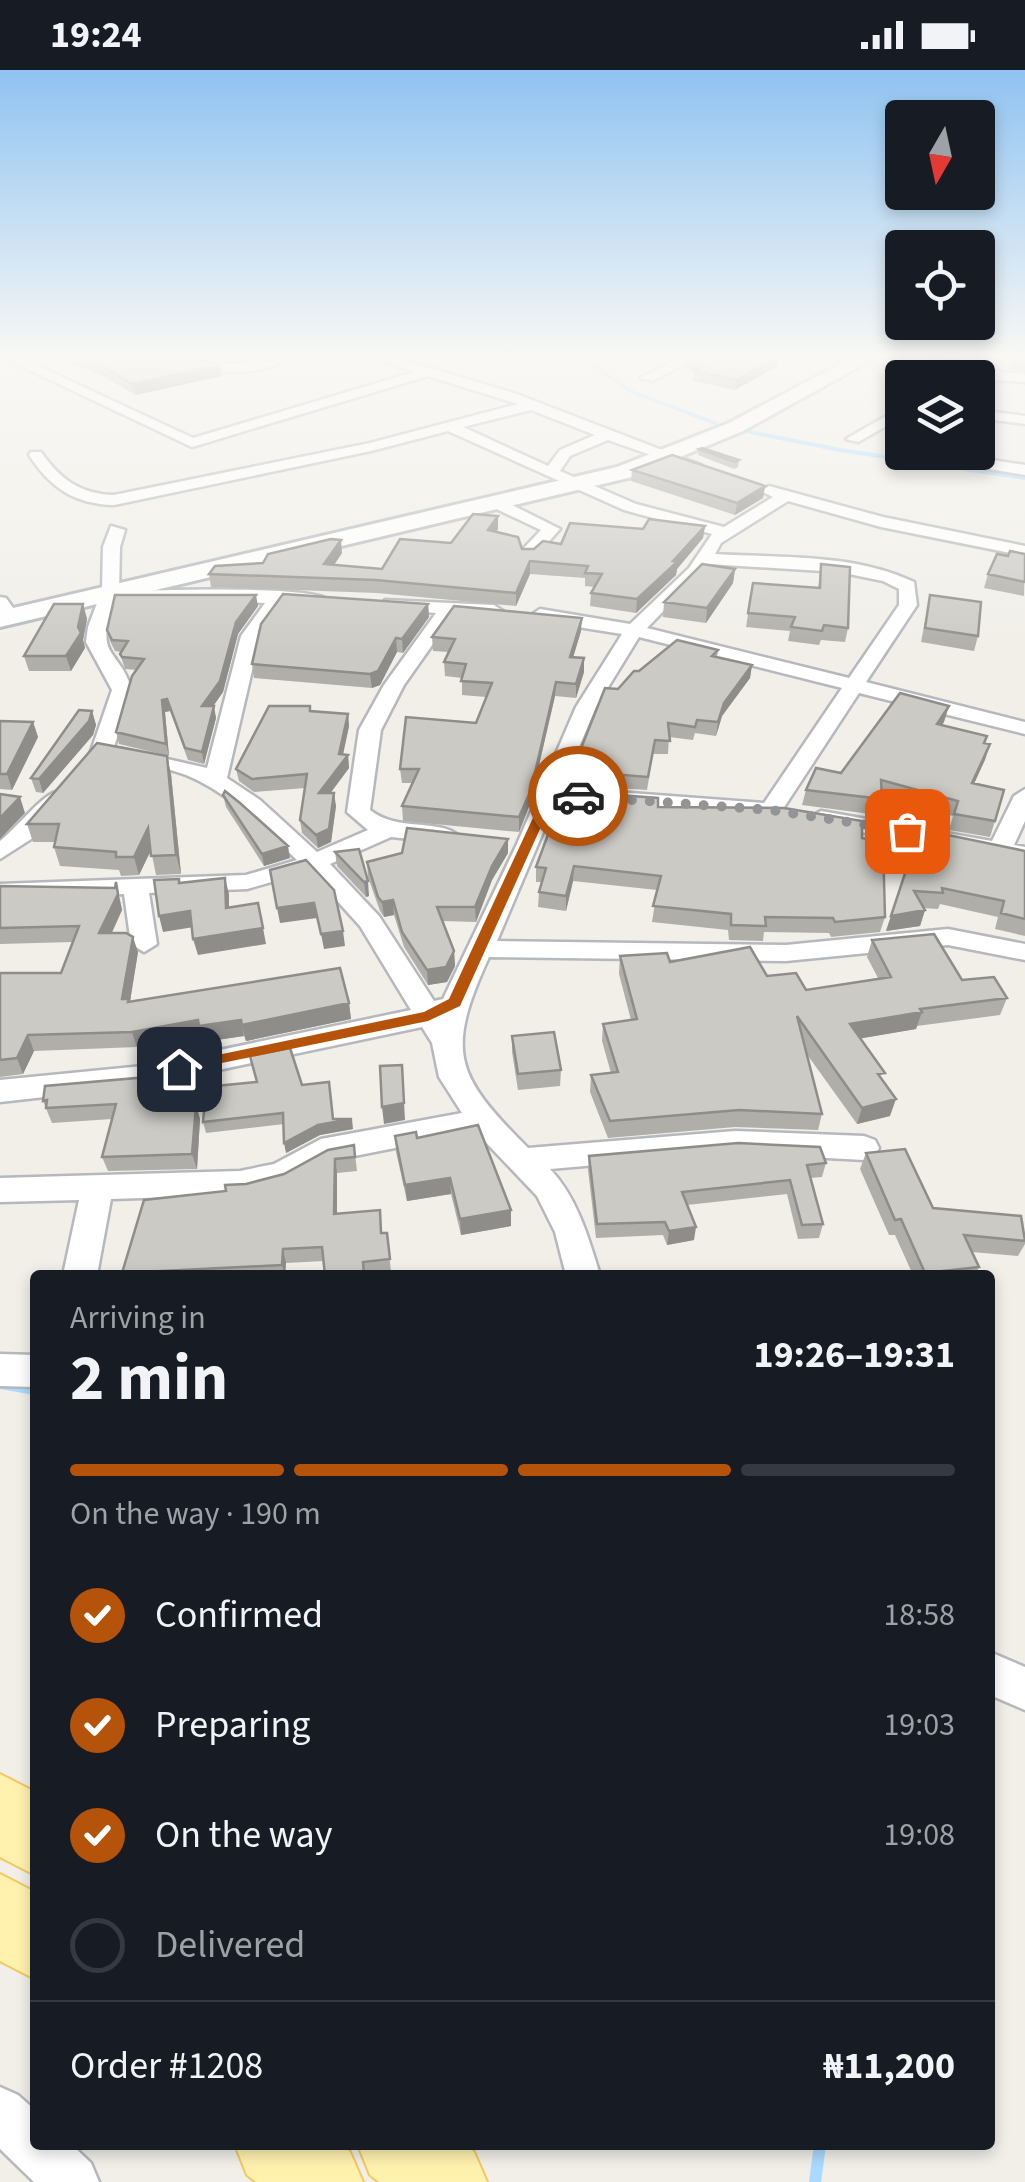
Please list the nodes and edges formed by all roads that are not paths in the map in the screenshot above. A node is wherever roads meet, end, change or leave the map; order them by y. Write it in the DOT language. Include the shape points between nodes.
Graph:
graph roads {
  1 [pos="38,458"];
  2 [pos="313,458"];
  3 [pos="517,458"];
  4 [pos="565,458"];
  5 [pos="650,458"];
  6 [pos="675,458"];
  7 [pos="227,462"];
  8 [pos="995,465"];
  9 [pos="245,470"];
  10 [pos="1025,470"];
  11 [pos="718,473"];
  12 [pos="563,479"];
  13 [pos="750,484"];
  14 [pos="785,496"];
  15 [pos="494,502"];
  16 [pos="117,530"];
  17 [pos="726,533"];
  18 [pos="1025,550"];
  19 [pos="528,554"];
  20 [pos="704,559"];
  21 [pos="110,593"];
  22 [pos="278,598"];
  23 [pos="337,601"];
  24 [pos="377,603"];
  25 [pos="449,608"];
  26 [pos="1,614"];
  27 [pos="634,630"];
  28 [pos="855,686"];
  29 [pos="1025,728"];
  30 [pos="102,742"];
  31 [pos="215,780"];
  32 [pos="568,795"];
  33 [pos="1025,796"];
  34 [pos="17,801"];
  35 [pos="51,805"];
  36 [pos="770,810"];
  37 [pos="387,830"];
  38 [pos="476,839"];
  39 [pos="1000,849"];
  40 [pos="0,852"];
  41 [pos="1025,854"];
  42 [pos="315,862"];
  43 [pos="136,889"];
  44 [pos="0,892"];
  45 [pos="144,944"];
  46 [pos="482,949"];
  47 [pos="1025,952"];
  48 [pos="455,1002"];
  49 [pos="428,1016"];
  50 [pos="446,1043"];
  51 [pos="0,1091"];
  52 [pos="482,1120"];
  53 [pos="864,1148"];
  54 [pos="523,1160"];
  55 [pos="98,1185"];
  56 [pos="0,1190"];
  57 [pos="81,1270"];
  58 [pos="582,1270"];
  59 [pos="0,1370"];
  60 [pos="30,1371"];
  61 [pos="995,1675"];
  62 [pos="1025,1689"];
  63 [pos="0,1810"];
  64 [pos="30,1835"];
  65 [pos="0,1912"];
  66 [pos="30,1938"];
  67 [pos="0,2113"];
  68 [pos="30,2142"];
  69 [pos="39,2150"];
  70 [pos="284,2150"];
  71 [pos="406,2150"];
  72 [pos="72,2182"];
  73 [pos="320,2182"];
  74 [pos="444,2182"];
  1 -- 9 [label="street" via="58,484 89,501"];
  2 -- 9 [label="street"];
  3 -- 12 [label="street"];
  4 -- 12 [label="street"];
  5 -- 12 [label="main road"];
  6 -- 11 [label="street"];
  7 -- 9 [label="street"];
  8 -- 10 [label="street"];
  12 -- 15 [label="main road"];
  12 -- 17 [label="street"];
  12 -- 21 [label="main road"];
  13 -- 14 [label="street"];
  14 -- 17 [label="street"];
  14 -- 18 [label="street"];
  15 -- 19 [label="street" via="552,529"];
  15 -- 21 [label="main road"];
  16 -- 21 [label="street" via="108,554"];
  17 -- 20 [label="street"];
  20 -- 27 [label="street"];
  20 -- 28 [label="street" via="864,570 908,586 908,606"];
  21 -- 22 [label="street"];
  21 -- 26 [label="main road"];
  21 -- 30 [label="street" via="97,648 122,690"];
  22 -- 23 [label="street"];
  22 -- 31 [label="street" via="251,636"];
  24 -- 25 [label="street"];
  25 -- 27 [label="street"];
  25 -- 37 [label="street" via="370,730 358,812"];
  27 -- 28 [label="street"];
  27 -- 32 [label="street" via="586,707"];
  28 -- 29 [label="street"];
  28 -- 36 [label="street"];
  30 -- 31 [label="street" via="110,755 188,768"];
  30 -- 35 [label="street"];
  31 -- 42 [label="street"];
  32 -- 36 [label="street"];
  32 -- 46 [label="street" via="520,843"];
  33 -- 39 [label="street"];
  34 -- 35 [label="street"];
  35 -- 40 [label="street"];
  36 -- 39 [label="street"];
  37 -- 38 [label="street"];
  37 -- 42 [label="street"];
  39 -- 41 [label="street"];
  42 -- 43 [label="street" via="246,882"];
  42 -- 49 [label="street" via="370,922"];
  43 -- 44 [label="street"];
  43 -- 45 [label="street"];
  46 -- 47 [label="street" via="786,953 948,937"];
  46 -- 48 [label="street"];
  48 -- 49 [label="street"];
  48 -- 50 [label="street"];
  49 -- 50 [label="street"];
  49 -- 51 [label="street" via="143,1076"];
  50 -- 52 [label="street" via="453,1077"];
  52 -- 54 [label="street"];
  52 -- 55 [label="street" via="321,1151 282,1174 240,1183"];
  53 -- 54 [label="street" via="736,1142"];
  54 -- 58 [label="street" via="549,1188"];
  55 -- 56 [label="street"];
  55 -- 57 [label="street"];
  59 -- 60 [label="street"];
  61 -- 62 [label="street"];
  63 -- 64 [label="main road"];
  65 -- 66 [label="main road"];
  67 -- 68 [label="street"];
  69 -- 72 [label="street"];
  70 -- 73 [label="main road"];
  71 -- 74 [label="main road"];
}
